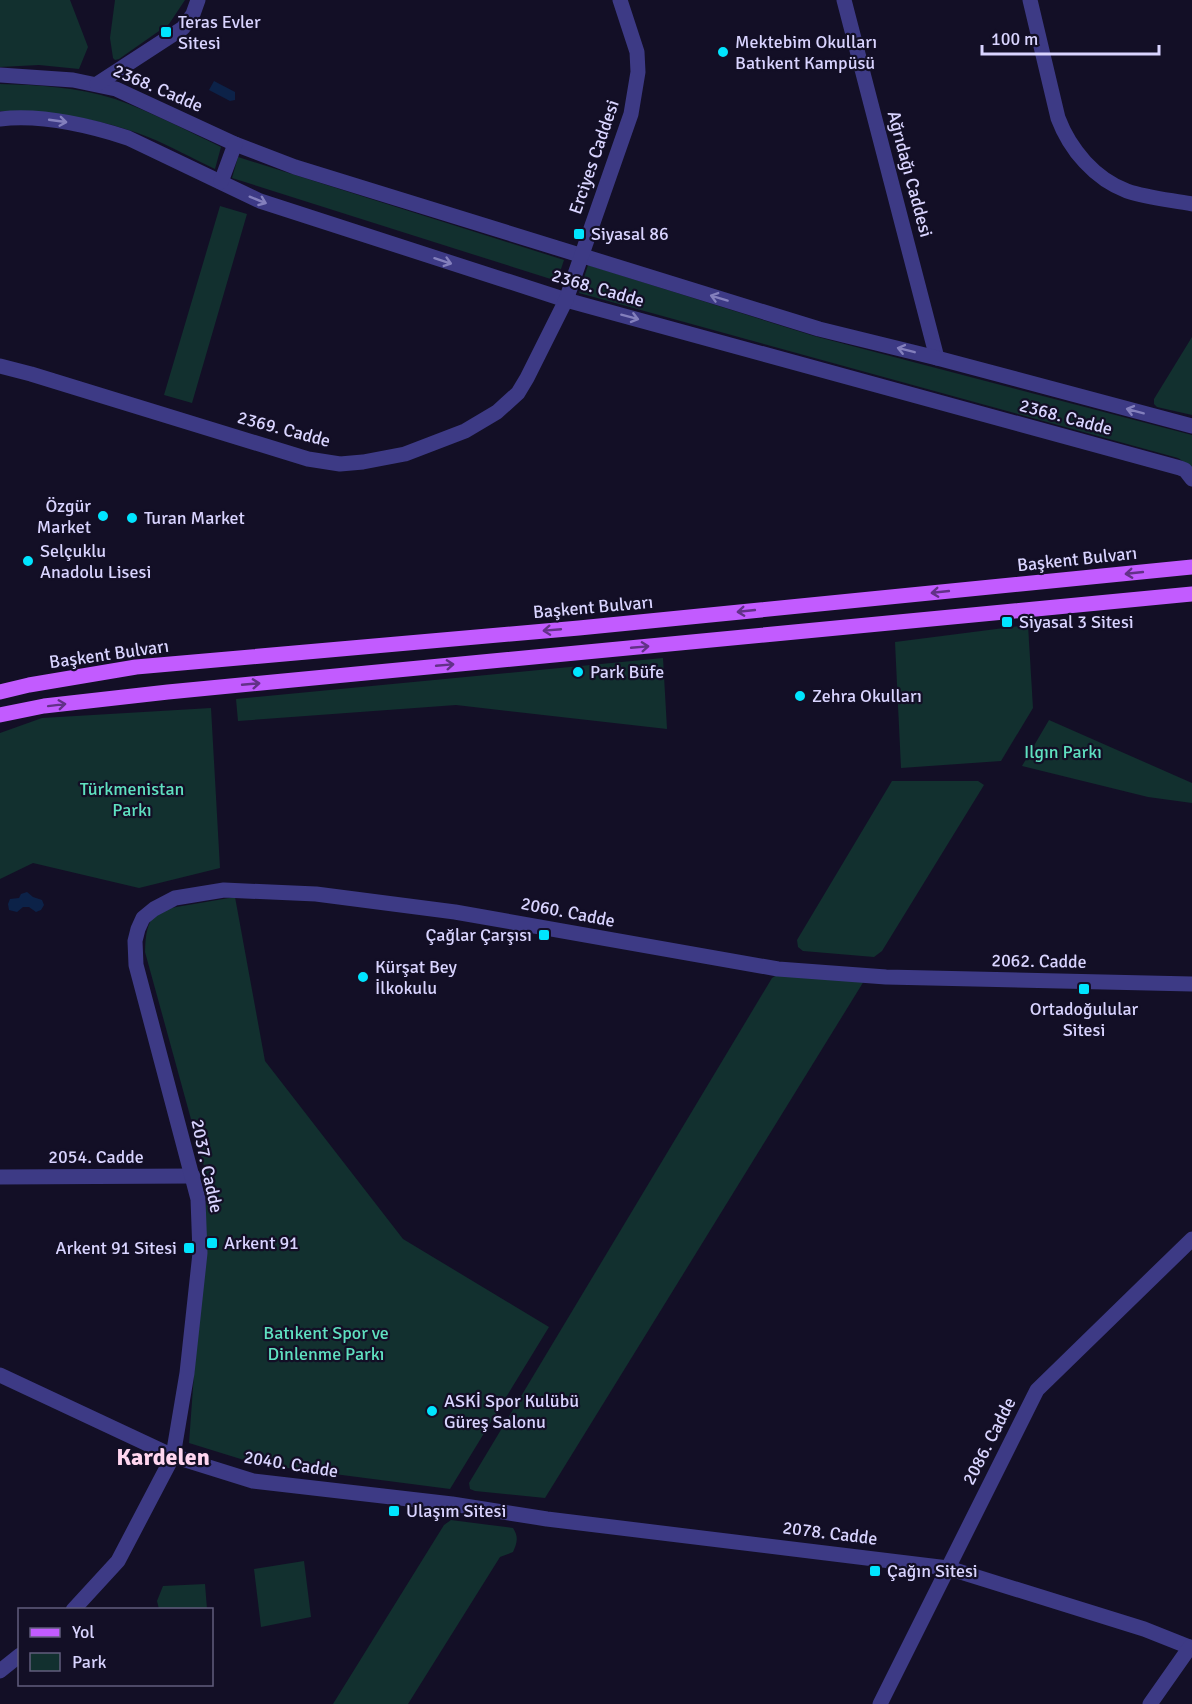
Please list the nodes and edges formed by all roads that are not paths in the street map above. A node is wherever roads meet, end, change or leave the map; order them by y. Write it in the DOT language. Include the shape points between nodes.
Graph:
graph roads {
  1 [pos="198,0"];
  2 [pos="620,0"];
  3 [pos="844,0"];
  4 [pos="1030,0"];
  5 [pos="0,75"];
  6 [pos="97,84"];
  7 [pos="0,118"];
  8 [pos="235,144"];
  9 [pos="221,182"];
  10 [pos="1192,204"];
  11 [pos="581,255"];
  12 [pos="566,300"];
  13 [pos="937,358"];
  14 [pos="0,366"];
  15 [pos="1192,426"];
  16 [pos="1192,479"];
  17 [pos="1192,567"];
  18 [pos="1192,594"];
  19 [pos="0,692"];
  20 [pos="0,715"];
  21 [pos="242,890"];
  22 [pos="886,978"];
  23 [pos="1192,984"];
  24 [pos="193,1176"];
  25 [pos="0,1178"];
  26 [pos="1192,1239"];
  27 [pos="0,1376"];
  28 [pos="173,1456"];
  29 [pos="452,1504"];
  30 [pos="948,1568"];
  31 [pos="75,1608"];
  32 [pos="1191,1648"];
  33 [pos="18,1657"];
  34 [pos="0,1671"];
  35 [pos="880,1704"];
  36 [pos="1150,1704"];
  1 -- 6 [label="street" via="183,28"];
  2 -- 11 [label="street, Erciyes Caddesi" via="637,52 636,94"];
  3 -- 13 [label="street, Ağrıdağı Caddesi"];
  4 -- 10 [label="street" via="1058,118 1073,149 1088,166 1129,192"];
  5 -- 6 [label="street, 2368. Cadde"];
  6 -- 8 [label="street, 2368. Cadde" via="139,98"];
  7 -- 9 [label="street, 2368. Cadde, one-way" via="47,120 110,132"];
  8 -- 9 [label="street"];
  8 -- 11 [label="street, 2368. Cadde"];
  9 -- 12 [label="street, 2368. Cadde, one-way" via="287,211"];
  11 -- 12 [label="street, Erciyes Caddesi"];
  13 -- 11 [label="street, 2368. Cadde, one-way" via="819,329"];
  12 -- 14 [label="street, 2369. Cadde" via="518,393 497,412 436,443 363,462 340,464 308,459"];
  12 -- 16 [label="street, 2368. Cadde, one-way" via="1180,468"];
  15 -- 13 [label="street, 2368. Cadde, one-way"];
  17 -- 19 [label="main road, Başkent Bulvarı, one-way" via="591,627 136,667"];
  20 -- 18 [label="main road, one-way" via="179,690"];
  21 -- 22 [label="street, 2060. Cadde" via="316,894 455,912 778,969"];
  21 -- 24 [label="street, 2037. Cadde" via="192,895 162,903 144,918 135,942 136,965"];
  22 -- 23 [label="street, 2062. Cadde"];
  24 -- 25 [label="street, 2054. Cadde"];
  24 -- 28 [label="street, 2037. Cadde" via="200,1254"];
  26 -- 30 [label="street, 2086. Cadde" via="1037,1390"];
  27 -- 28 [label="street, 2040. Cadde"];
  28 -- 29 [label="street, 2040. Cadde" via="267,1484"];
  28 -- 31 [label="street, 2037. Cadde" via="118,1561"];
  29 -- 30 [label="street, 2078. Cadde"];
  30 -- 32 [label="street, 2078. Cadde" via="1144,1629"];
  30 -- 35 [label="street, 2086. Cadde"];
  32 -- 36 [label="street"];
  33 -- 34 [label="street"];
}
